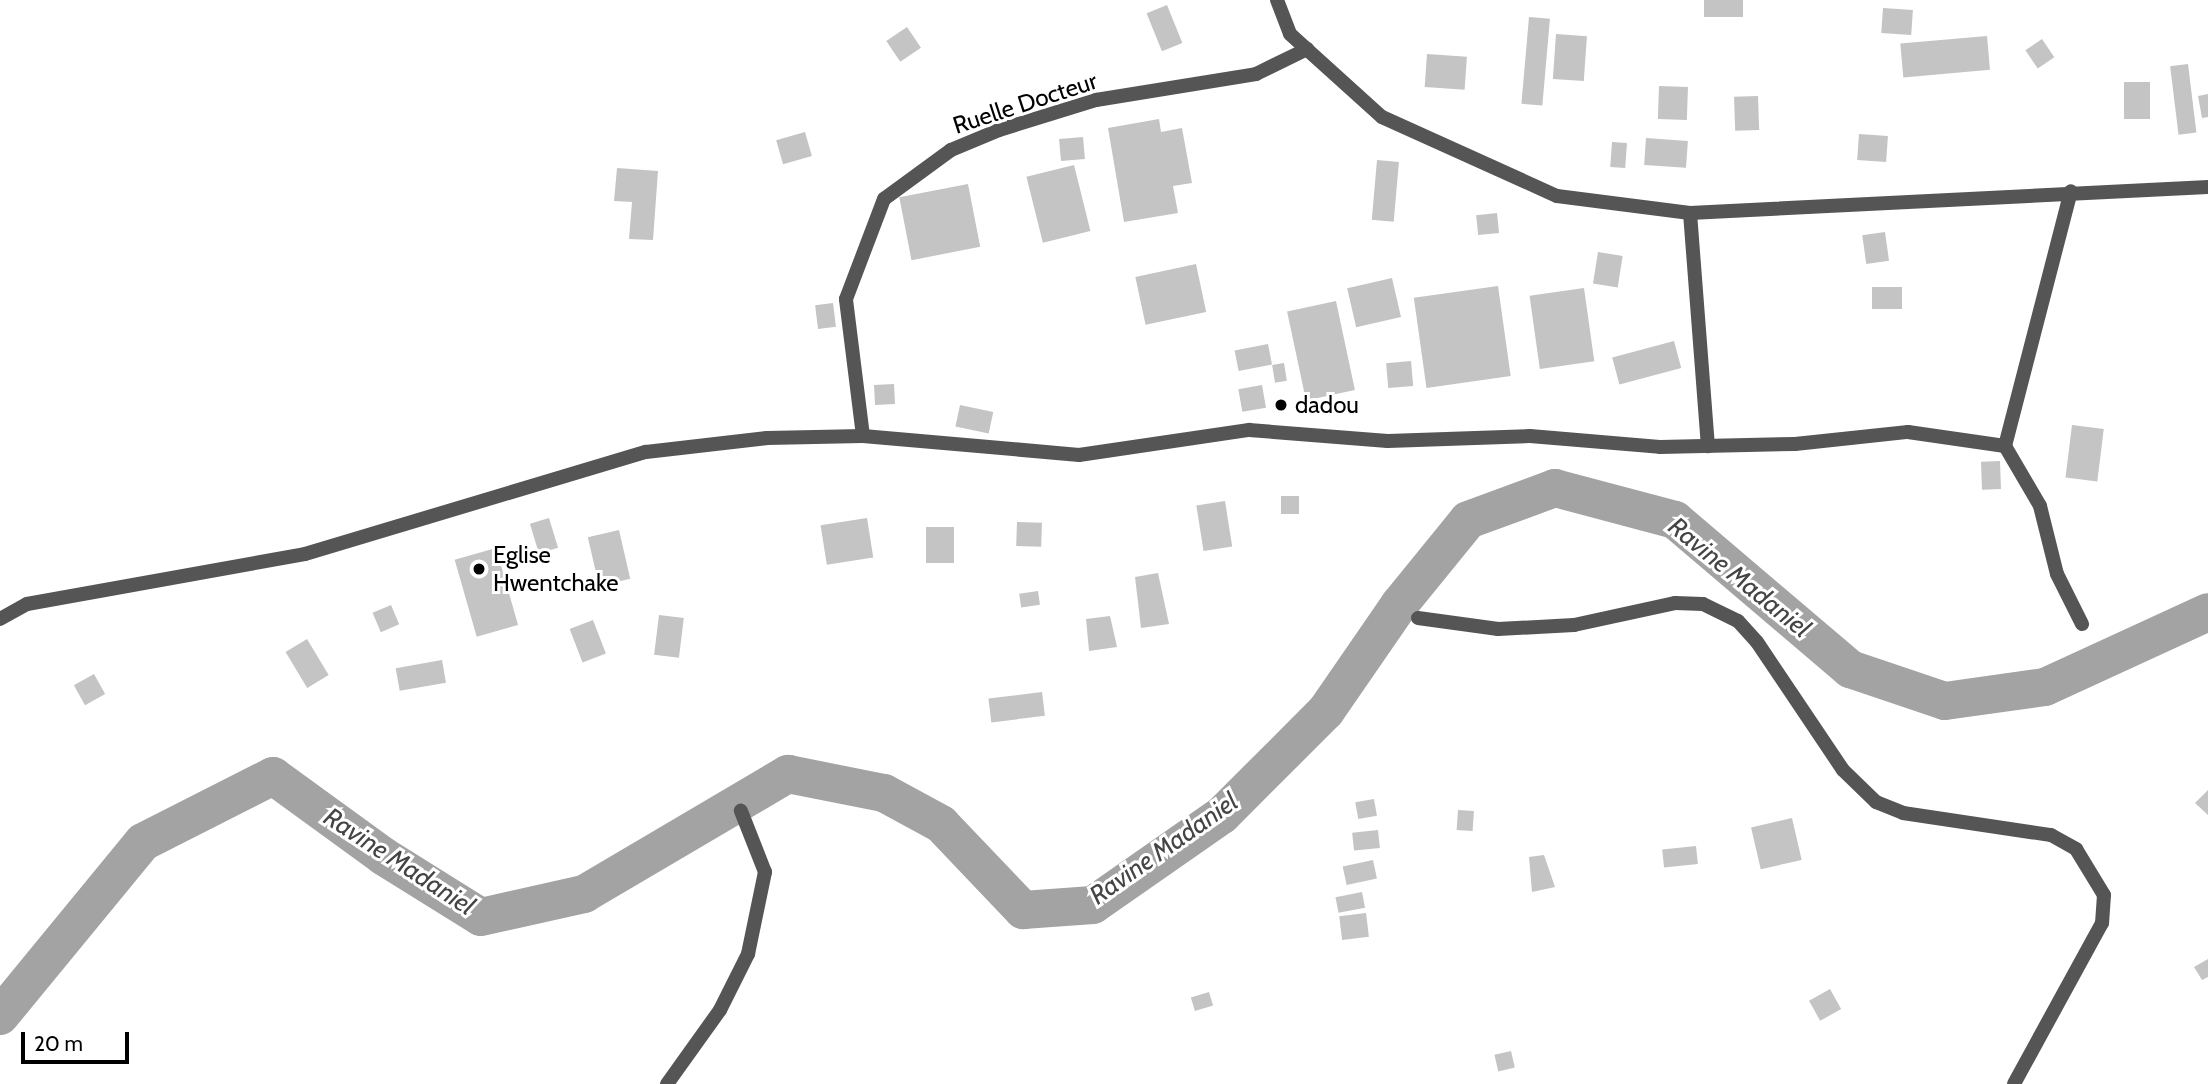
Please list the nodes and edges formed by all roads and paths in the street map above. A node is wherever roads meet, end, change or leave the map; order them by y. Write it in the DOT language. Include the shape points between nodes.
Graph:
graph roads {
  1 [pos="1277,0"];
  2 [pos="1307,49"];
  3 [pos="2208,187"];
  4 [pos="2071,191"];
  5 [pos="1690,213"];
  6 [pos="863,436"];
  7 [pos="1708,446"];
  8 [pos="2005,446"];
  9 [pos="1418,618"];
  10 [pos="0,619"];
  11 [pos="2081,624"];
  12 [pos="741,811"];
  13 [pos="670,1080"];
  14 [pos="656,1084"];
  15 [pos="2014,1084"];
  1 -- 2 [label="street" via="1290,34"];
  2 -- 5 [label="street" via="1382,117 1558,196"];
  2 -- 6 [label="street, Ruelle Docteur" via="1256,74 1096,100 999,130 951,150 884,199 846,299"];
  3 -- 4 [label="street"];
  4 -- 5 [label="street"];
  4 -- 8 [label="street"];
  5 -- 7 [label="street"];
  6 -- 7 [label="street" via="1079,455 1249,430 1388,441 1530,436"];
  6 -- 10 [label="street" via="767,438 646,452 305,554 27,604"];
  7 -- 8 [label="street" via="1908,432"];
  8 -- 11 [label="street" via="2040,506 2057,574"];
  9 -- 15 [label="street" via="1498,629 1574,625 1675,603 1703,604 1738,621 1758,642 1843,770 1876,802 1903,813 2051,835 2076,849 2104,895 2102,923"];
  12 -- 13 [label="street" via="765,872 748,954 720,1010"];
  13 -- 14 [label="street"];
}
